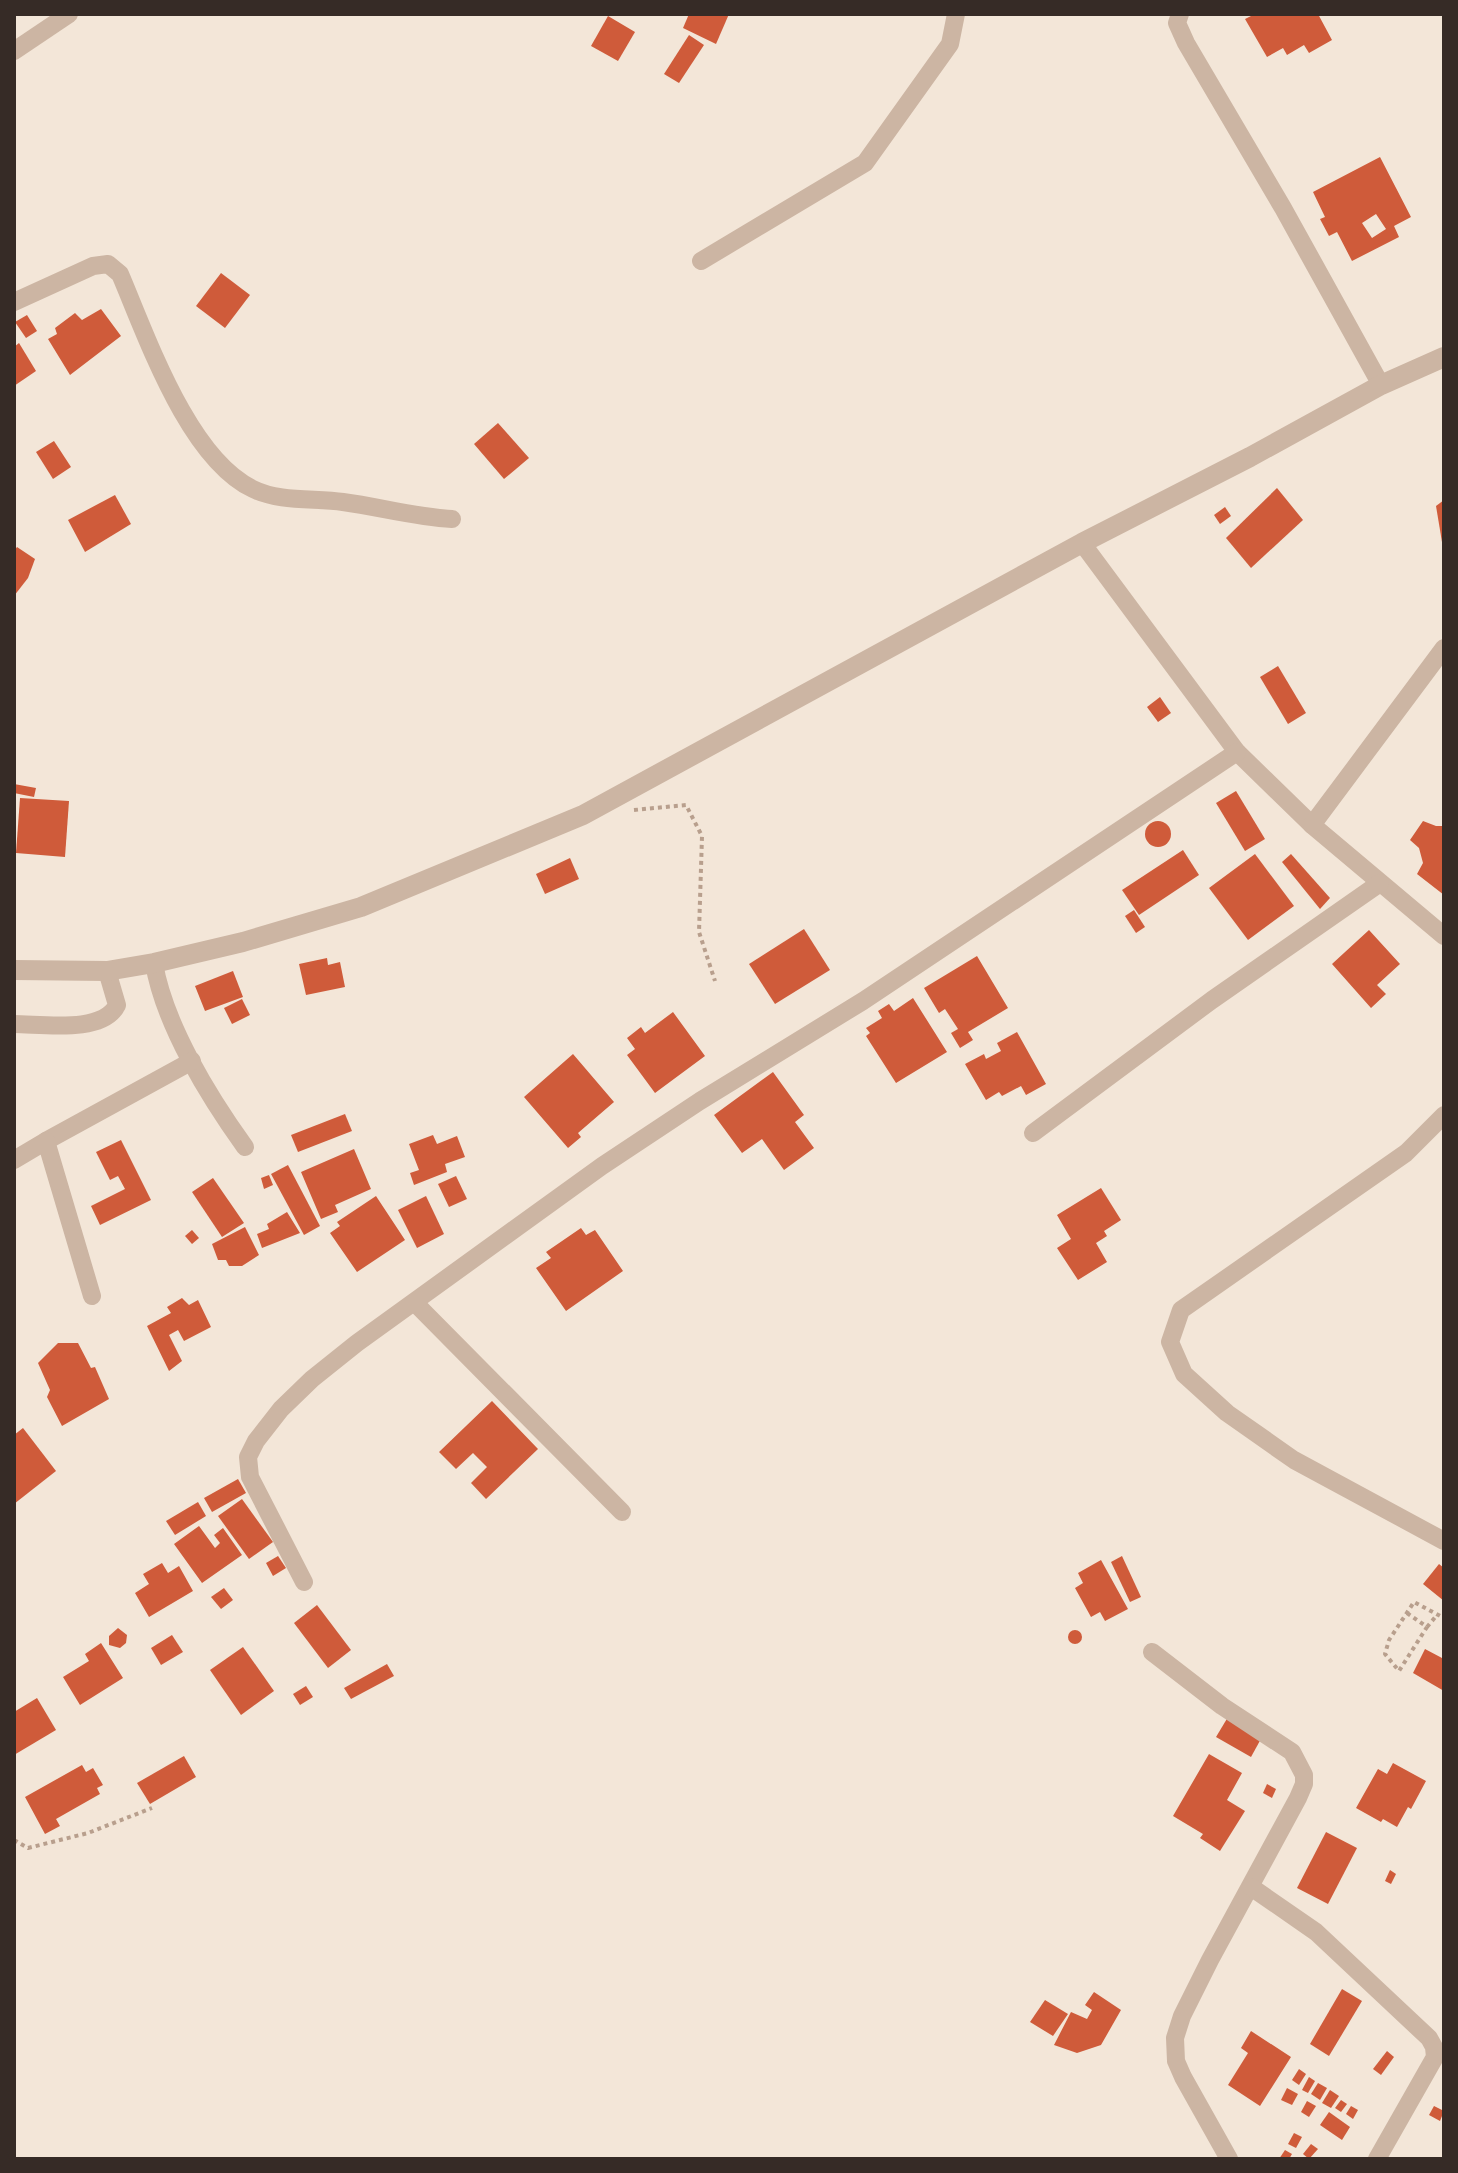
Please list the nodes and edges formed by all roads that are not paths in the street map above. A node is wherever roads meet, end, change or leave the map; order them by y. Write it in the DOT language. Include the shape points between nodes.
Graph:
graph roads {
  1 [pos="69,14"];
  2 [pos="956,14"];
  3 [pos="1180,14"];
  4 [pos="14,51"];
  5 [pos="701,261"];
  6 [pos="14,302"];
  7 [pos="1444,357"];
  8 [pos="1381,385"];
  9 [pos="452,519"];
  10 [pos="1082,543"];
  11 [pos="1444,648"];
  12 [pos="1237,752"];
  13 [pos="1312,825"];
  14 [pos="1380,883"];
  15 [pos="1444,936"];
  16 [pos="154,963"];
  17 [pos="14,970"];
  18 [pos="107,971"];
  19 [pos="14,1024"];
  20 [pos="192,1061"];
  21 [pos="1444,1115"];
  22 [pos="1033,1133"];
  23 [pos="46,1141"];
  24 [pos="245,1147"];
  25 [pos="14,1160"];
  26 [pos="92,1296"];
  27 [pos="415,1303"];
  28 [pos="622,1512"];
  29 [pos="1444,1541"];
  30 [pos="304,1582"];
  31 [pos="1152,1652"];
  32 [pos="1251,1887"];
  33 [pos="1229,2159"];
  34 [pos="1377,2159"];
  1 -- 4 [label="street"];
  2 -- 5 [label="street" via="950,44 865,163"];
  3 -- 8 [label="street" via="1177,23 1186,43"];
  6 -- 9 [label="street" via="108,264 120,274 176,402 230,474 254,490 285,497"];
  7 -- 8 [label="street"];
  8 -- 10 [label="street"];
  10 -- 12 [label="street"];
  10 -- 16 [label="street" via="583,815 361,907"];
  11 -- 13 [label="street"];
  12 -- 13 [label="street"];
  12 -- 27 [label="street" via="863,1001 602,1166"];
  13 -- 14 [label="street"];
  14 -- 15 [label="street"];
  14 -- 22 [label="street"];
  16 -- 18 [label="street"];
  16 -- 20 [label="street" via="157,984"];
  17 -- 18 [label="street"];
  18 -- 19 [label="street" via="117,1005 112,1014 67,1025"];
  20 -- 23 [label="street"];
  20 -- 24 [label="street"];
  21 -- 29 [label="street" via="1406,1153 1181,1310 1170,1342 1184,1374 1227,1413 1294,1460"];
  23 -- 25 [label="street"];
  23 -- 26 [label="street"];
  27 -- 28 [label="street"];
  27 -- 30 [label="street" via="312,1379 281,1409 248,1457 250,1477"];
  31 -- 32 [label="street" via="1292,1752 1302,1767 1304,1784"];
  32 -- 33 [label="street" via="1175,2038 1183,2077"];
  32 -- 34 [label="street" via="1316,1932 1434,2047 1435,2057"];
}
